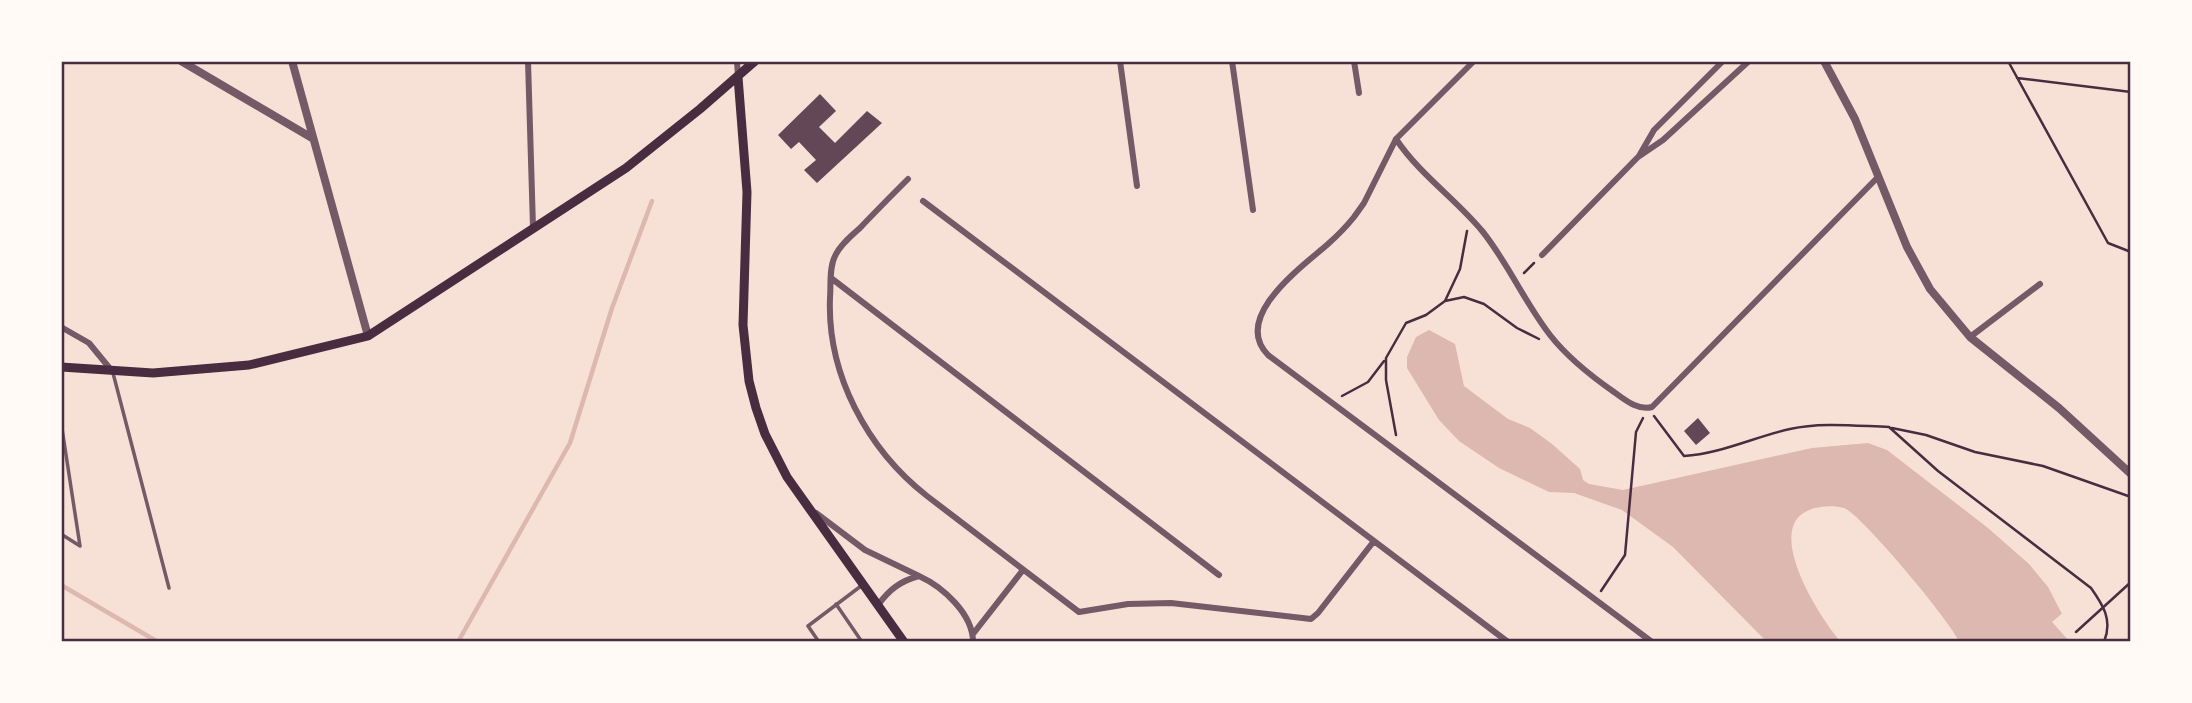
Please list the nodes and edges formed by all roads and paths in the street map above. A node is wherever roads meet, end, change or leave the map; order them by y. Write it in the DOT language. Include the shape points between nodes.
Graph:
graph roads {
  1 [pos="181,61"];
  2 [pos="292,61"];
  3 [pos="528,61"];
  4 [pos="737,61"];
  5 [pos="755,61"];
  6 [pos="1120,61"];
  7 [pos="1232,61"];
  8 [pos="1354,61"];
  9 [pos="1474,61"];
  10 [pos="1723,61"];
  11 [pos="1749,61"];
  12 [pos="1824,61"];
  13 [pos="2008,61"];
  14 [pos="738,77"];
  15 [pos="2017,78"];
  16 [pos="2131,92"];
  17 [pos="1359,93"];
  18 [pos="312,138"];
  19 [pos="1396,139"];
  20 [pos="1638,157"];
  21 [pos="908,178"];
  22 [pos="1877,178"];
  23 [pos="1137,186"];
  24 [pos="923,201"];
  25 [pos="1253,210"];
  26 [pos="1468,216"];
  27 [pos="533,227"];
  28 [pos="2131,252"];
  29 [pos="1542,255"];
  30 [pos="831,278"];
  31 [pos="1516,281"];
  32 [pos="2040,284"];
  33 [pos="1445,300"];
  34 [pos="61,327"];
  35 [pos="368,336"];
  36 [pos="1970,337"];
  37 [pos="1541,340"];
  38 [pos="1386,358"];
  39 [pos="61,367"];
  40 [pos="112,371"];
  41 [pos="1332,402"];
  42 [pos="1648,408"];
  43 [pos="61,422"];
  44 [pos="1889,427"];
  45 [pos="63,438"];
  46 [pos="1396,450"];
  47 [pos="2131,474"];
  48 [pos="2131,497"];
  49 [pos="803,502"];
  50 [pos="61,534"];
  51 [pos="1374,541"];
  52 [pos="1023,570"];
  53 [pos="1219,575"];
  54 [pos="919,576"];
  55 [pos="2131,582"];
  56 [pos="863,584"];
  57 [pos="169,588"];
  58 [pos="1595,599"];
  59 [pos="836,604"];
  60 [pos="878,605"];
  61 [pos="2104,606"];
  62 [pos="2076,632"];
  63 [pos="973,638"];
  64 [pos="819,642"];
  65 [pos="862,642"];
  66 [pos="904,642"];
  67 [pos="1508,642"];
  68 [pos="1652,642"];
  69 [pos="2104,642"];
  1 -- 18 [label="street"];
  2 -- 18 [label="street"];
  3 -- 27 [label="street"];
  4 -- 14 [label="street"];
  5 -- 14 [label="main road"];
  6 -- 23 [label="street"];
  7 -- 25 [label="street"];
  8 -- 17 [label="street"];
  9 -- 19 [label="street"];
  10 -- 20 [label="street" via="1654,130"];
  11 -- 20 [label="street" via="1664,140"];
  12 -- 22 [label="street" via="1855,119"];
  13 -- 15 [label="path"];
  14 -- 27 [label="main road" via="626,168"];
  14 -- 49 [label="main road" via="747,192 743,325 750,381 765,434"];
  15 -- 16 [label="path"];
  15 -- 28 [label="path" via="2108,243"];
  18 -- 35 [label="street"];
  19 -- 26 [label="street" via="1419,169"];
  19 -- 41 [label="street" via="1364,204 1330,243 1288,279 1262,314 1258,335 1268,355"];
  20 -- 29 [label="street"];
  21 -- 30 [label="street" via="836,253"];
  22 -- 36 [label="street" via="1930,289"];
  22 -- 42 [label="street"];
  24 -- 51 [label="street"];
  26 -- 31 [label="street"];
  26 -- 33 [label="path" via="1463,258"];
  27 -- 35 [label="main road"];
  29 -- 31 [label="path"];
  30 -- 52 [label="street" via="830,333 837,368 874,437 916,488"];
  30 -- 53 [label="street"];
  31 -- 42 [label="street" via="1564,351 1621,398"];
  32 -- 36 [label="street"];
  33 -- 37 [label="path" via="1464,297 1484,304"];
  33 -- 38 [label="path" via="1406,323"];
  34 -- 40 [label="street" via="89,343"];
  35 -- 40 [label="main road" via="249,365 153,373"];
  36 -- 47 [label="street" via="2059,408"];
  38 -- 41 [label="path" via="1368,382"];
  38 -- 46 [label="path"];
  39 -- 40 [label="main road"];
  40 -- 57 [label="lane"];
  41 -- 46 [label="street"];
  42 -- 44 [label="path" via="1684,456 1704,455 1793,429"];
  42 -- 58 [label="path" via="1636,432 1625,555"];
  43 -- 45 [label="lane"];
  44 -- 48 [label="path" via="2043,466"];
  44 -- 61 [label="path" via="1938,471 2091,588"];
  45 -- 50 [label="lane" via="80,546"];
  46 -- 58 [label="street"];
  49 -- 54 [label="street" via="865,550"];
  49 -- 56 [label="main road"];
  51 -- 52 [label="street" via="1311,619 1171,603 1079,612"];
  51 -- 67 [label="street"];
  52 -- 63 [label="street"];
  54 -- 60 [label="street" via="895,586"];
  54 -- 63 [label="street" via="950,598"];
  55 -- 61 [label="path"];
  56 -- 59 [label="lane"];
  56 -- 60 [label="main road"];
  58 -- 68 [label="street"];
  59 -- 64 [label="lane" via="808,626"];
  59 -- 65 [label="lane"];
  60 -- 66 [label="main road"];
  61 -- 62 [label="path"];
  61 -- 69 [label="path" via="2109,629"];
}
